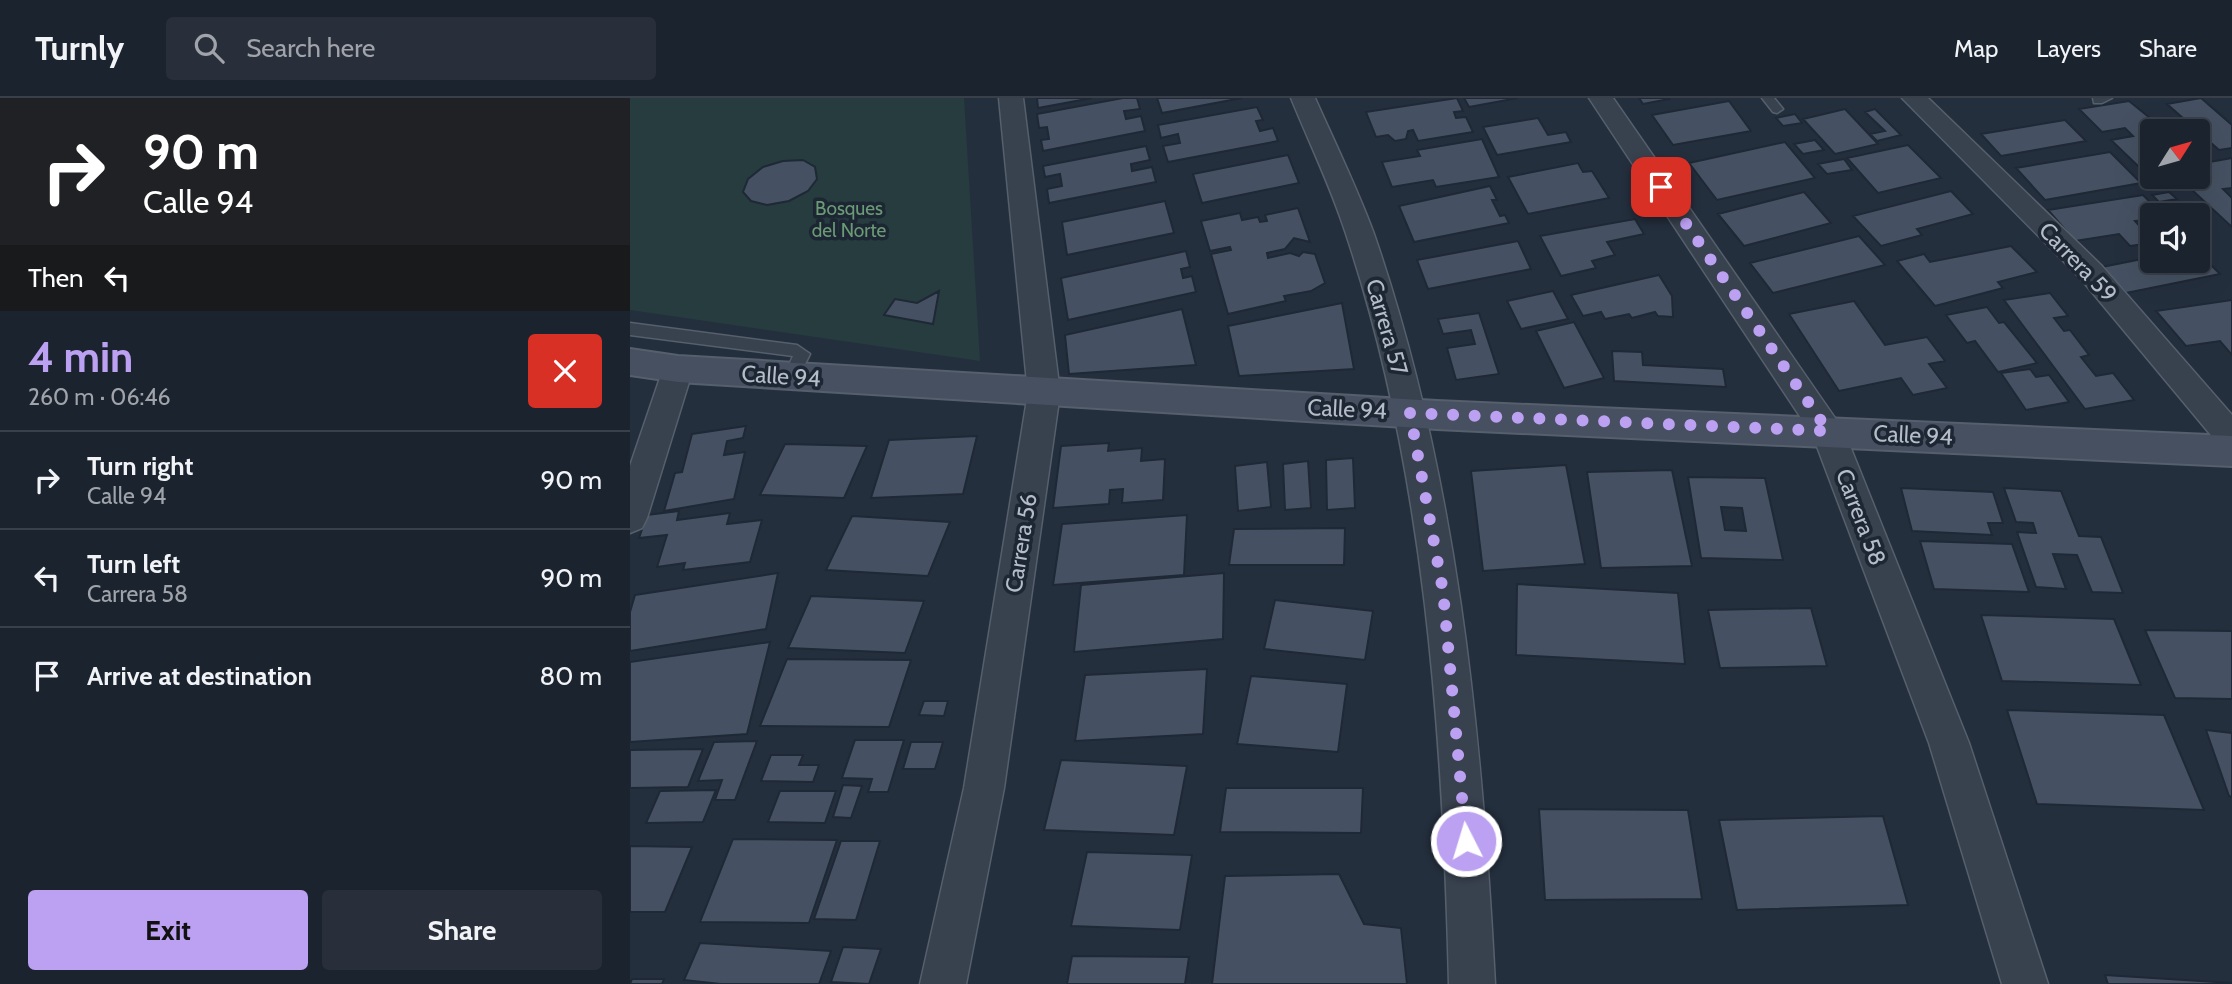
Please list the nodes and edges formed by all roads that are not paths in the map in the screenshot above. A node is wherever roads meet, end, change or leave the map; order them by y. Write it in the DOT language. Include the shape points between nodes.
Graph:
graph roads {
  1 [pos="1011,98"];
  2 [pos="1303,98"];
  3 [pos="1601,98"];
  4 [pos="1768,98"];
  5 [pos="1914,98"];
  6 [pos="1777,109"];
  7 [pos="630,329"];
  8 [pos="630,362"];
  9 [pos="678,369"];
  10 [pos="792,376"];
  11 [pos="1044,393"];
  12 [pos="1410,413"];
  13 [pos="1828,431"];
  14 [pos="2232,436"];
  15 [pos="2232,451"];
  16 [pos="630,518"];
  17 [pos="943,984"];
  18 [pos="1472,984"];
  19 [pos="2025,984"];
  1 -- 11 [label="street, Carrera 56"];
  2 -- 12 [label="street, Carrera 57" via="1364,247"];
  3 -- 13 [label="street, Carrera 58"];
  4 -- 6 [label="lane"];
  5 -- 14 [label="street, Carrera 59" via="2091,272"];
  7 -- 10 [label="lane" via="797,351 802,358"];
  8 -- 9 [label="street, Calle 94"];
  9 -- 10 [label="street, Calle 94"];
  9 -- 16 [label="street"];
  10 -- 11 [label="street, Calle 94"];
  11 -- 12 [label="street, Calle 94"];
  11 -- 17 [label="street, Carrera 56" via="984,788"];
  12 -- 13 [label="street, Calle 94"];
  12 -- 18 [label="street, Carrera 57" via="1443,591 1469,869"];
  13 -- 15 [label="street, Calle 94"];
  13 -- 19 [label="street, Carrera 58" via="1949,743"];
}
